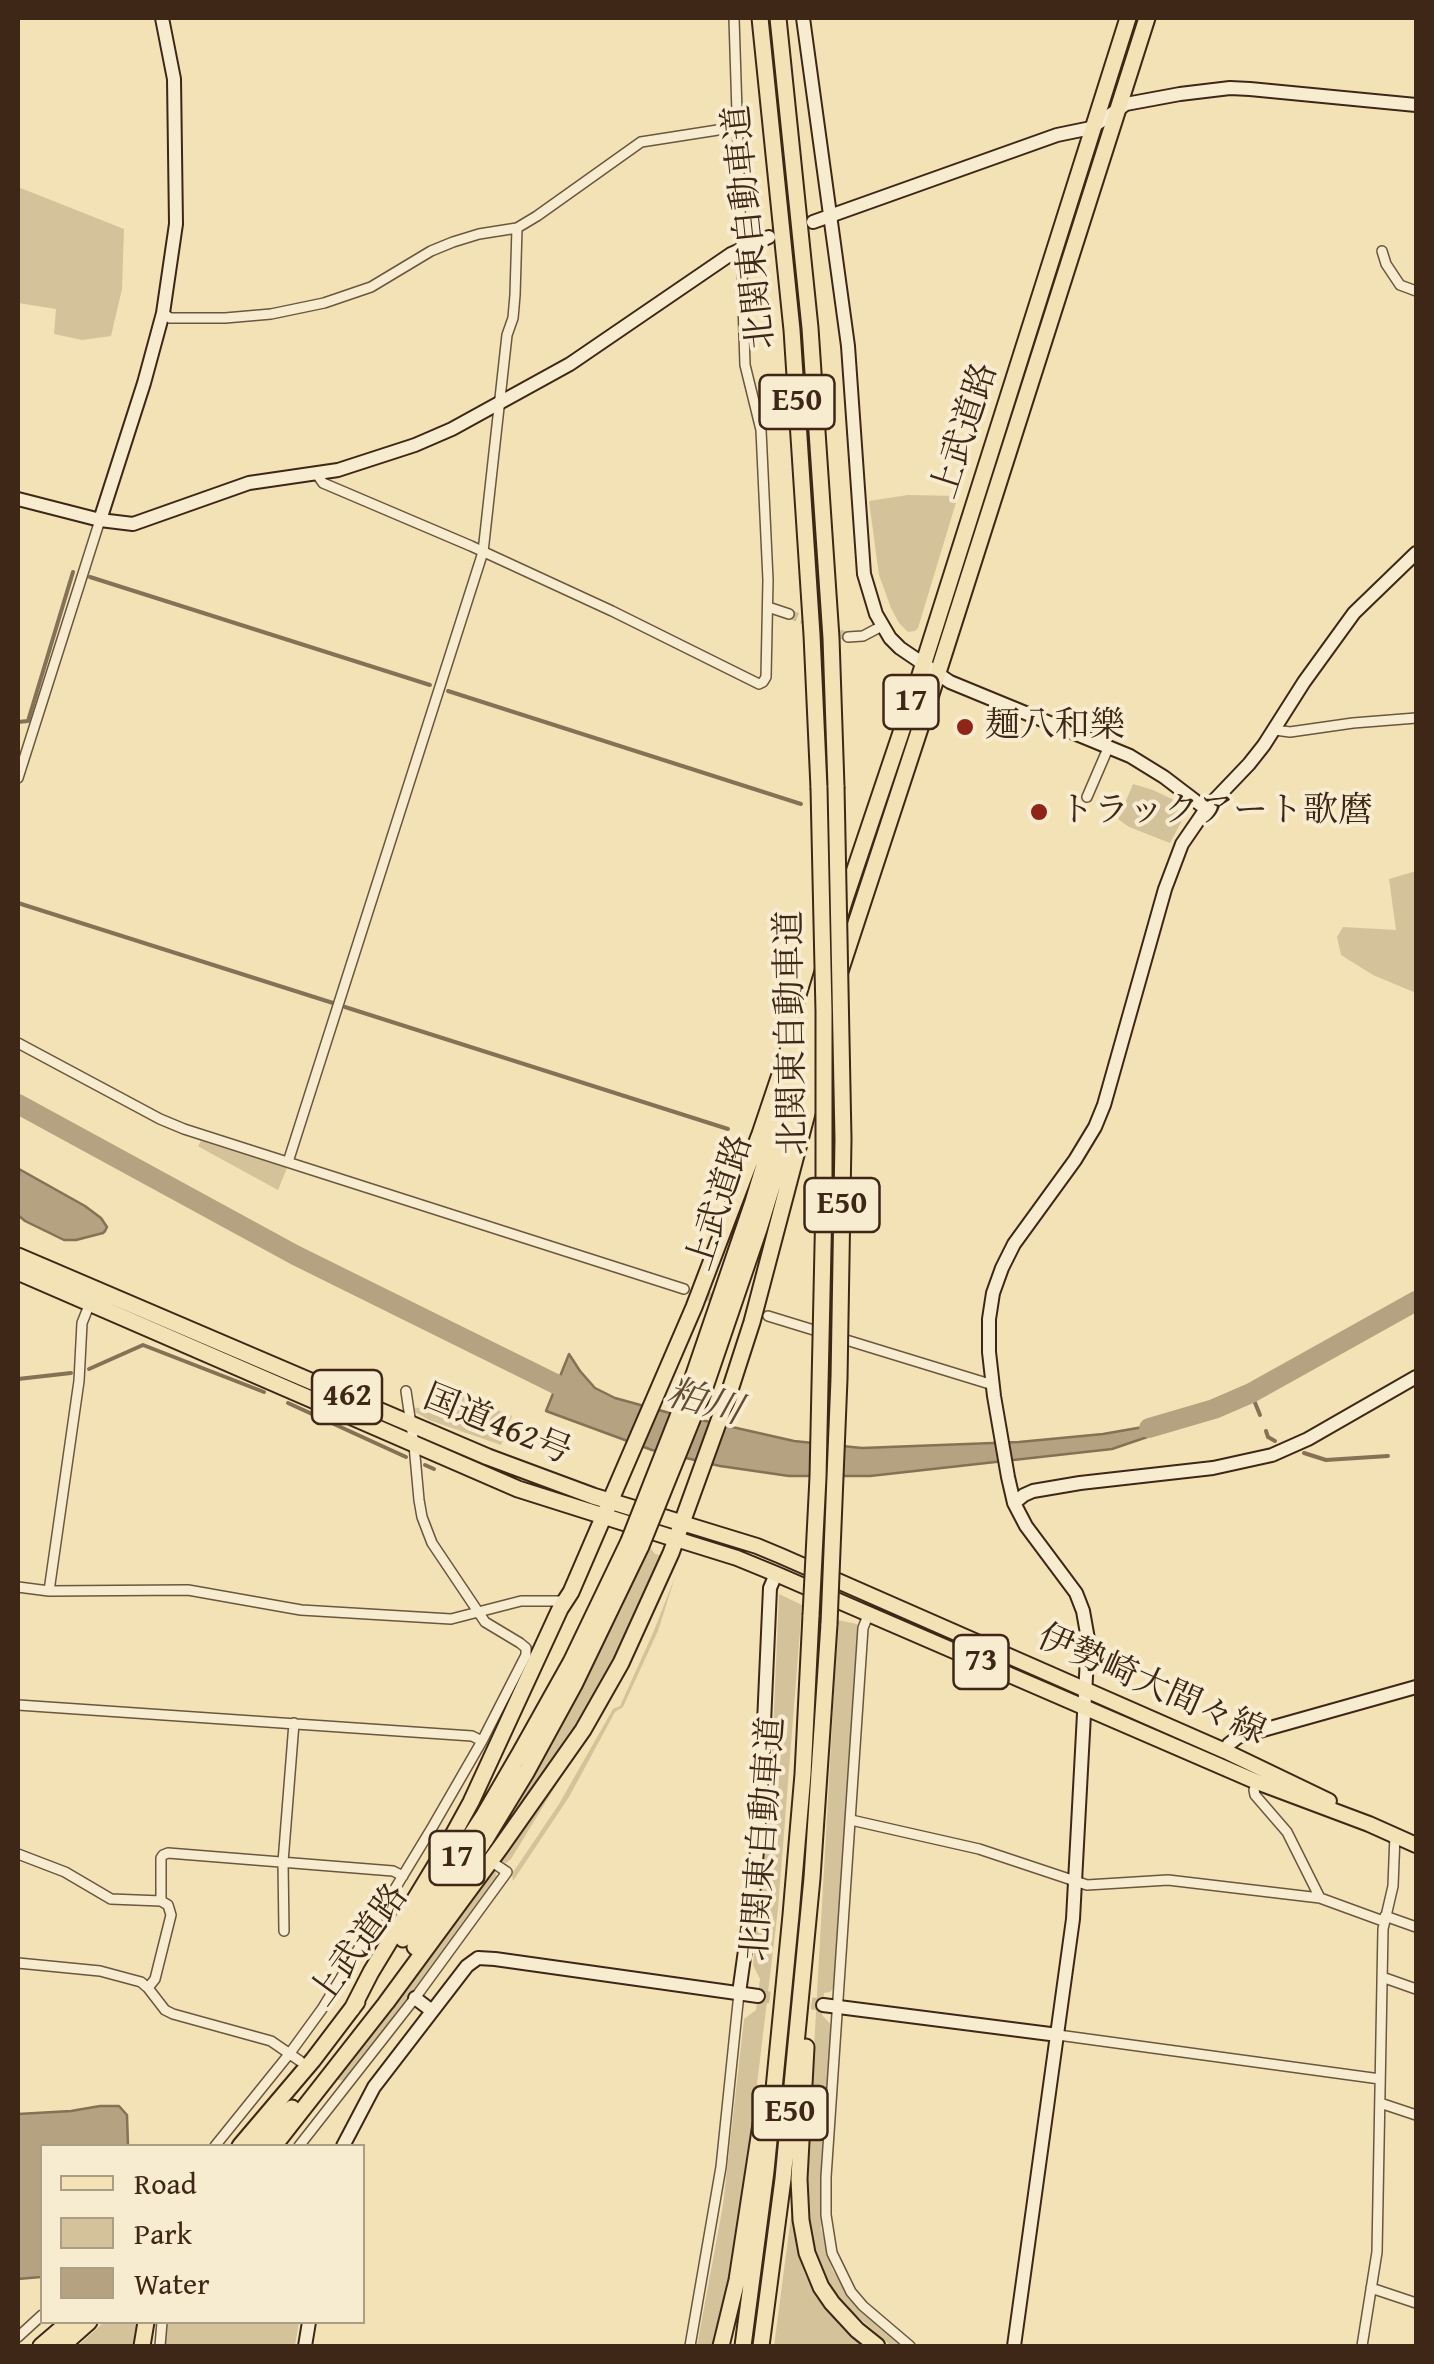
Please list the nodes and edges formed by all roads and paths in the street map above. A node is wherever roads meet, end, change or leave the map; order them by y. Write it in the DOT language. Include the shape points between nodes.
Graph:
graph roads {
  1 [pos="162,18"];
  2 [pos="734,18"];
  3 [pos="760,18"];
  4 [pos="778,18"];
  5 [pos="802,18"];
  6 [pos="1128,18"];
  7 [pos="1147,18"];
  8 [pos="1416,105"];
  9 [pos="1120,107"];
  10 [pos="1096,126"];
  11 [pos="737,127"];
  12 [pos="831,216"];
  13 [pos="813,222"];
  14 [pos="517,228"];
  15 [pos="768,237"];
  16 [pos="742,248"];
  17 [pos="1382,251"];
  18 [pos="1416,291"];
  19 [pos="163,313"];
  20 [pos="500,403"];
  21 [pos="316,473"];
  22 [pos="18,499"];
  23 [pos="100,520"];
  24 [pos="483,552"];
  25 [pos="1415,558"];
  26 [pos="768,606"];
  27 [pos="789,614"];
  28 [pos="882,626"];
  29 [pos="848,637"];
  30 [pos="923,663"];
  31 [pos="936,674"];
  32 [pos="1416,718"];
  33 [pos="1275,730"];
  34 [pos="1109,746"];
  35 [pos="18,778"];
  36 [pos="1087,797"];
  37 [pos="1206,809"];
  38 [pos="844,902"];
  39 [pos="836,983"];
  40 [pos="18,1043"];
  41 [pos="288,1162"];
  42 [pos="18,1256"];
  43 [pos="18,1272"];
  44 [pos="684,1288"];
  45 [pos="93,1297"];
  46 [pos="768,1316"];
  47 [pos="1416,1377"];
  48 [pos="697,1388"];
  49 [pos="994,1390"];
  50 [pos="406,1391"];
  51 [pos="411,1425"];
  52 [pos="414,1445"];
  53 [pos="611,1502"];
  54 [pos="1014,1504"];
  55 [pos="603,1518"];
  56 [pos="682,1523"];
  57 [pos="676,1539"];
  58 [pos="635,1544"];
  59 [pos="776,1574"];
  60 [pos="18,1587"];
  61 [pos="49,1591"];
  62 [pos="566,1601"];
  63 [pos="478,1613"];
  64 [pos="869,1613"];
  65 [pos="1416,1687"];
  66 [pos="1087,1689"];
  67 [pos="18,1705"];
  68 [pos="1086,1708"];
  69 [pos="294,1723"];
  70 [pos="482,1741"];
  71 [pos="1225,1751"];
  72 [pos="1257,1782"];
  73 [pos="851,1820"];
  74 [pos="1369,1824"];
  75 [pos="433,1826"];
  76 [pos="444,1832"];
  77 [pos="1395,1836"];
  78 [pos="1416,1845"];
  79 [pos="18,1854"];
  80 [pos="284,1862"];
  81 [pos="498,1866"];
  82 [pos="403,1876"];
  83 [pos="812,1878"];
  84 [pos="1076,1882"];
  85 [pos="1320,1898"];
  86 [pos="161,1901"];
  87 [pos="1384,1919"];
  88 [pos="1416,1927"];
  89 [pos="284,1930"];
  90 [pos="406,1960"];
  91 [pos="18,1964"];
  92 [pos="1382,1976"];
  93 [pos="148,1988"];
  94 [pos="1416,1988"];
  95 [pos="739,1992"];
  96 [pos="758,1996"];
  97 [pos="415,1998"];
  98 [pos="386,2003"];
  99 [pos="822,2005"];
  100 [pos="838,2007"];
  101 [pos="352,2010"];
  102 [pos="432,2011"];
  103 [pos="781,2020"];
  104 [pos="1058,2035"];
  105 [pos="349,2037"];
  106 [pos="290,2053"];
  107 [pos="300,2061"];
  108 [pos="1380,2079"];
  109 [pos="330,2084"];
  110 [pos="339,2094"];
  111 [pos="1380,2103"];
  112 [pos="1416,2116"];
  113 [pos="217,2144"];
  114 [pos="242,2144"];
  115 [pos="261,2144"];
  116 [pos="276,2144"];
  117 [pos="301,2144"];
  118 [pos="344,2144"];
  119 [pos="1371,2288"];
  120 [pos="1416,2304"];
  121 [pos="40,2317"];
  122 [pos="66,2324"];
  123 [pos="87,2324"];
  124 [pos="18,2337"];
  125 [pos="41,2346"];
  126 [pos="62,2346"];
  127 [pos="690,2346"];
  128 [pos="721,2346"];
  129 [pos="743,2346"];
  130 [pos="761,2346"];
  131 [pos="877,2346"];
  132 [pos="910,2346"];
  133 [pos="1014,2346"];
  134 [pos="1362,2346"];
  1 -- 19 [label="street" via="174,79 176,160 176,224"];
  2 -- 11 [label="street"];
  3 -- 103 [label="highway, 北関東自動車道 / E50, bridge" via="792,330 812,636 824,994 818,1476 803,1774"];
  4 -- 83 [label="highway, 北関東自動車道 / E50, bridge" via="811,347 830,638 842,1009 838,1396"];
  5 -- 12 [label="street"];
  6 -- 10 [label="highway, 上武道路 / 17"];
  7 -- 9 [label="highway, 上武道路 / 17"];
  8 -- 9 [label="street" via="1230,88"];
  9 -- 10 [label="street"];
  9 -- 31 [label="highway, 上武道路 / 17"];
  10 -- 12 [label="street"];
  10 -- 30 [label="highway, 上武道路 / 17"];
  11 -- 14 [label="street" via="641,142"];
  11 -- 16 [label="street"];
  12 -- 13 [label="street"];
  12 -- 28 [label="street" via="864,574"];
  14 -- 19 [label="street" via="431,251 324,304 225,318"];
  14 -- 20 [label="street"];
  15 -- 16 [label="street"];
  16 -- 20 [label="street"];
  16 -- 26 [label="street" via="746,375 761,430"];
  17 -- 18 [label="street" via="1400,285"];
  19 -- 23 [label="street"];
  20 -- 21 [label="street" via="415,445"];
  20 -- 24 [label="street"];
  21 -- 23 [label="street" via="249,483 132,524"];
  21 -- 24 [label="street" via="323,483"];
  22 -- 23 [label="street"];
  23 -- 35 [label="street"];
  24 -- 26 [label="street" via="759,684 766,677"];
  24 -- 41 [label="street"];
  25 -- 33 [label="street" via="1354,612"];
  26 -- 27 [label="street"];
  28 -- 29 [label="street"];
  28 -- 30 [label="street"];
  30 -- 31 [label="street"];
  30 -- 38 [label="highway, 上武道路 / 17"];
  31 -- 34 [label="street"];
  31 -- 39 [label="highway, 上武道路 / 17"];
  32 -- 33 [label="street"];
  33 -- 37 [label="street"];
  34 -- 36 [label="street"];
  34 -- 37 [label="street"];
  37 -- 49 [label="street" via="1172,866 1095,1127 1014,1244 997,1281 989,1320"];
  38 -- 48 [label="highway, 上武道路 / 17"];
  38 -- 53 [label="highway" via="760,1134"];
  39 -- 48 [label="highway, 上武道路 / 17" via="759,1228"];
  39 -- 56 [label="highway" via="752,1322"];
  40 -- 41 [label="street" via="160,1120"];
  41 -- 44 [label="street"];
  42 -- 45 [label="highway, 国道462号 / 462"];
  43 -- 45 [label="highway, 国道462号 / 462"];
  45 -- 51 [label="highway, 国道462号 / 462"];
  45 -- 52 [label="highway, 国道462号 / 462"];
  45 -- 61 [label="street" via="82,1324"];
  46 -- 49 [label="street"];
  47 -- 54 [label="street" via="1289,1449 1255,1460 1080,1483 1024,1495"];
  48 -- 58 [label="highway, 上武道路 / 17, bridge"];
  49 -- 54 [label="street"];
  50 -- 51 [label="street"];
  51 -- 52 [label="street"];
  51 -- 53 [label="highway, 国道462号 / 462"];
  52 -- 55 [label="highway, 国道462号 / 462"];
  52 -- 63 [label="street" via="428,1534"];
  53 -- 55 [label="highway"];
  53 -- 56 [label="highway, 国道462号 / 462"];
  54 -- 66 [label="street" via="1080,1602"];
  55 -- 57 [label="highway, 国道462号 / 462"];
  55 -- 62 [label="highway"];
  56 -- 57 [label="highway"];
  56 -- 66 [label="main road, 伊勢崎大間々線 / 73" via="757,1546"];
  57 -- 59 [label="main road, 伊勢崎大間々線 / 73"];
  57 -- 98 [label="highway" via="637,1632 583,1730"];
  58 -- 90 [label="highway, 上武道路 / 17" via="574,1685 527,1771"];
  58 -- 101 [label="highway, 上武道路 / 17" via="484,1815"];
  59 -- 64 [label="main road, 伊勢崎大間々線 / 73"];
  59 -- 95 [label="street" via="770,1588 754,1886"];
  60 -- 61 [label="street"];
  61 -- 63 [label="street" via="188,1590 301,1610 451,1620"];
  62 -- 63 [label="street" via="521,1601"];
  62 -- 101 [label="highway" via="470,1802"];
  63 -- 70 [label="street" via="526,1651"];
  64 -- 68 [label="main road, 伊勢崎大間々線 / 73"];
  64 -- 73 [label="street"];
  65 -- 71 [label="street" via="1238,1737"];
  66 -- 68 [label="street"];
  66 -- 71 [label="main road, 伊勢崎大間々線 / 73"];
  67 -- 69 [label="street"];
  68 -- 72 [label="main road, 伊勢崎大間々線 / 73"];
  68 -- 84 [label="street"];
  69 -- 70 [label="street"];
  69 -- 80 [label="street"];
  70 -- 75 [label="street"];
  71 -- 74 [label="main road, 伊勢崎大間々線 / 73"];
  72 -- 74 [label="main road, 伊勢崎大間々線 / 73"];
  72 -- 85 [label="street" via="1255,1795 1286,1832"];
  73 -- 84 [label="street" via="979,1848"];
  73 -- 100 [label="street"];
  74 -- 77 [label="main road, 伊勢崎大間々線 / 73"];
  75 -- 76 [label="street"];
  75 -- 82 [label="street"];
  77 -- 78 [label="main road, 伊勢崎大間々線 / 73"];
  77 -- 87 [label="street"];
  79 -- 86 [label="street" via="66,1872 110,1900"];
  80 -- 82 [label="street"];
  80 -- 86 [label="street" via="163,1854"];
  80 -- 89 [label="street"];
  81 -- 97 [label="street" via="508,1872"];
  82 -- 106 [label="street"];
  83 -- 130 [label="highway, 北関東自動車道 / E50"];
  83 -- 131 [label="highway" via="800,2220 821,2287"];
  84 -- 85 [label="street" via="1168,1880"];
  84 -- 104 [label="street"];
  85 -- 87 [label="street"];
  86 -- 93 [label="street" via="171,1914"];
  87 -- 88 [label="street"];
  87 -- 92 [label="street"];
  90 -- 98 [label="highway"];
  90 -- 105 [label="highway, 上武道路 / 17"];
  91 -- 93 [label="street" via="100,1971"];
  92 -- 94 [label="street"];
  92 -- 108 [label="street"];
  93 -- 106 [label="street" via="173,2014 271,2041"];
  95 -- 96 [label="street"];
  95 -- 102 [label="street" via="484,1958 467,1966"];
  95 -- 127 [label="street" via="721,2166"];
  97 -- 102 [label="street"];
  97 -- 110 [label="street"];
  98 -- 105 [label="highway"];
  98 -- 116 [label="highway"];
  99 -- 100 [label="street"];
  100 -- 104 [label="street"];
  100 -- 132 [label="street" via="826,2187 832,2254 863,2306"];
  101 -- 114 [label="highway, 上武道路 / 17"];
  102 -- 118 [label="street" via="374,2087"];
  103 -- 128 [label="highway"];
  103 -- 129 [label="highway, 北関東自動車道 / E50"];
  104 -- 108 [label="street"];
  104 -- 133 [label="street"];
  105 -- 115 [label="highway, 上武道路 / 17"];
  106 -- 107 [label="street"];
  106 -- 113 [label="street"];
  108 -- 111 [label="street"];
  109 -- 110 [label="street"];
  110 -- 117 [label="street"];
  111 -- 112 [label="street"];
  111 -- 119 [label="street"];
  119 -- 120 [label="street"];
  119 -- 134 [label="street"];
  121 -- 124 [label="street"];
  122 -- 125 [label="highway"];
  123 -- 126 [label="highway"];
}
